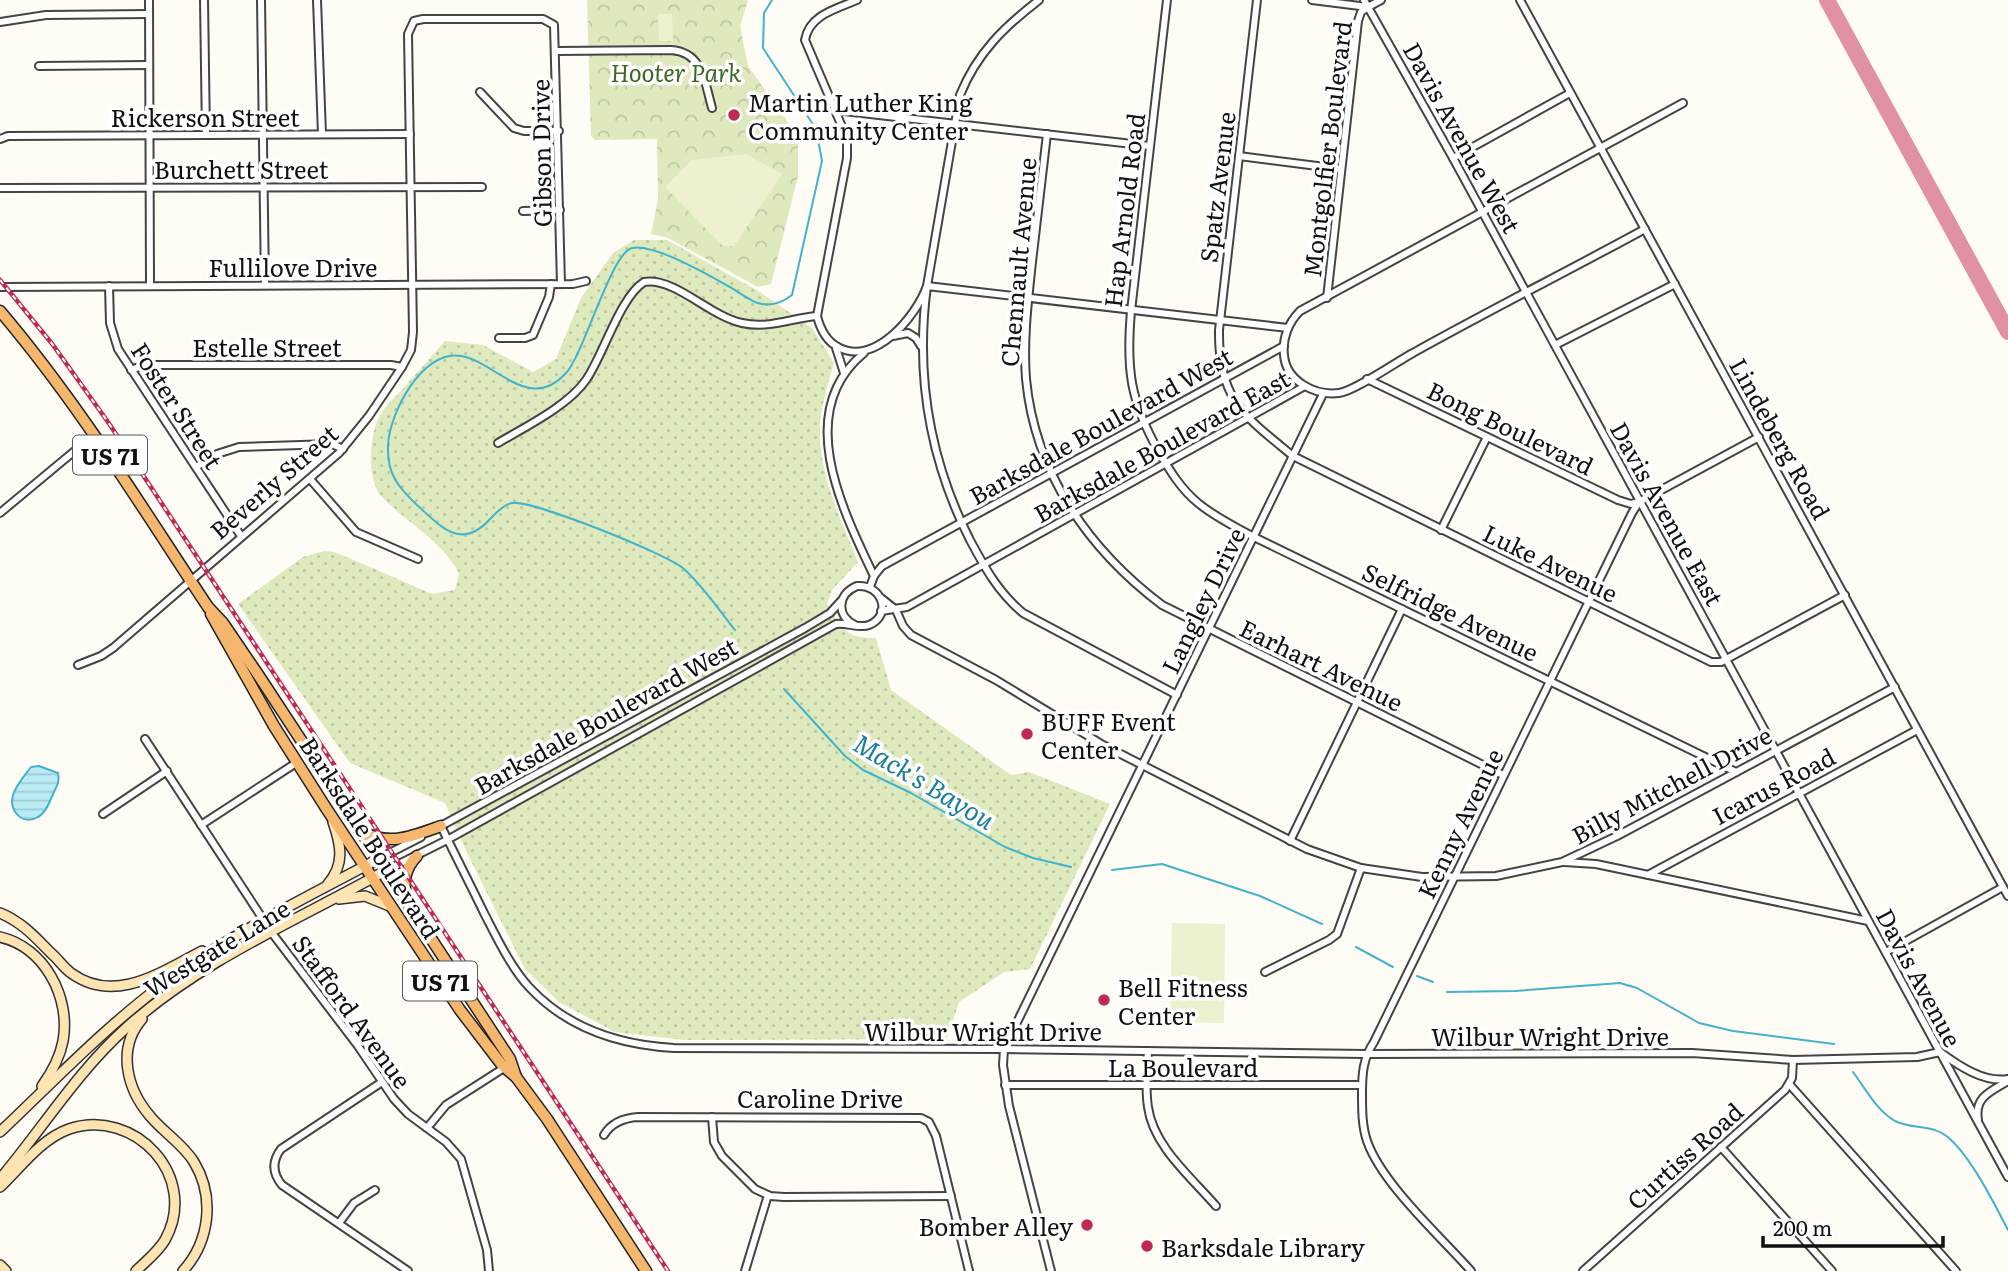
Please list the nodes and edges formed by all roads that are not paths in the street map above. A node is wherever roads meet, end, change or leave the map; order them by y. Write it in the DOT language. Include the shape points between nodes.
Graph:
graph roads {
  1 [pos="149,0"];
  2 [pos="204,0"];
  3 [pos="261,0"];
  4 [pos="317,0"];
  5 [pos="857,0"];
  6 [pos="1039,0"];
  7 [pos="1167,0"];
  8 [pos="1257,0"];
  9 [pos="1312,0"];
  10 [pos="1381,0"];
  11 [pos="1520,0"];
  12 [pos="1366,3"];
  13 [pos="149,14"];
  14 [pos="0,22"];
  15 [pos="553,23"];
  16 [pos="556,51"];
  17 [pos="149,65"];
  18 [pos="39,66"];
  19 [pos="480,92"];
  20 [pos="1570,93"];
  21 [pos="1683,103"];
  22 [pos="712,108"];
  23 [pos="835,110"];
  24 [pos="954,123"];
  25 [pos="559,131"];
  26 [pos="322,134"];
  27 [pos="410,134"];
  28 [pos="1047,134"];
  29 [pos="149,135"];
  30 [pos="206,135"];
  31 [pos="263,135"];
  32 [pos="0,139"];
  33 [pos="1150,146"];
  34 [pos="1601,148"];
  35 [pos="1239,156"];
  36 [pos="1453,158"];
  37 [pos="1340,169"];
  38 [pos="412,187"];
  39 [pos="482,187"];
  40 [pos="0,188"];
  41 [pos="150,188"];
  42 [pos="264,188"];
  43 [pos="560,210"];
  44 [pos="523,211"];
  45 [pos="1483,213"];
  46 [pos="1645,229"];
  47 [pos="586,281"];
  48 [pos="551,284"];
  49 [pos="562,284"];
  50 [pos="1675,284"];
  51 [pos="150,285"];
  52 [pos="265,285"];
  53 [pos="412,285"];
  54 [pos="109,286"];
  55 [pos="927,286"];
  56 [pos="0,287"];
  57 [pos="1527,293"];
  58 [pos="1327,298"];
  59 [pos="1028,299"];
  60 [pos="0,311"];
  61 [pos="1131,311"];
  62 [pos="817,316"];
  63 [pos="1220,321"];
  64 [pos="1288,328"];
  65 [pos="499,338"];
  66 [pos="888,338"];
  67 [pos="832,344"];
  68 [pos="1284,344"];
  69 [pos="1555,345"];
  70 [pos="922,348"];
  71 [pos="867,351"];
  72 [pos="402,367"];
  73 [pos="131,370"];
  74 [pos="844,373"];
  75 [pos="1223,379"];
  76 [pos="1367,379"];
  77 [pos="1305,386"];
  78 [pos="1323,394"];
  79 [pos="1247,418"];
  80 [pos="1143,423"];
  81 [pos="96,433"];
  82 [pos="1487,437"];
  83 [pos="1759,437"];
  84 [pos="498,443"];
  85 [pos="343,449"];
  86 [pos="1293,456"];
  87 [pos="1166,463"];
  88 [pos="196,467"];
  89 [pos="1052,473"];
  90 [pos="310,480"];
  91 [pos="1639,502"];
  92 [pos="0,513"];
  93 [pos="1074,514"];
  94 [pos="961,522"];
  95 [pos="1441,530"];
  96 [pos="242,536"];
  97 [pos="1254,537"];
  98 [pos="418,559"];
  99 [pos="983,564"];
  100 [pos="874,576"];
  101 [pos="191,579"];
  102 [pos="870,587"];
  103 [pos="1845,595"];
  104 [pos="843,596"];
  105 [pos="881,598"];
  106 [pos="1589,601"];
  107 [pos="208,607"];
  108 [pos="1402,609"];
  109 [pos="896,610"];
  110 [pos="881,611"];
  111 [pos="855,625"];
  112 [pos="1209,630"];
  113 [pos="1726,659"];
  114 [pos="78,665"];
  115 [pos="1550,681"];
  116 [pos="1895,687"];
  117 [pos="1177,695"];
  118 [pos="1355,701"];
  119 [pos="1917,730"];
  120 [pos="145,738"];
  121 [pos="1776,751"];
  122 [pos="309,754"];
  123 [pos="296,762"];
  124 [pos="1143,765"];
  125 [pos="167,771"];
  126 [pos="1736,772"];
  127 [pos="1503,775"];
  128 [pos="1799,793"];
  129 [pos="103,814"];
  130 [pos="332,817"];
  131 [pos="201,825"];
  132 [pos="441,826"];
  133 [pos="358,829"];
  134 [pos="447,840"];
  135 [pos="1290,841"];
  136 [pos="417,856"];
  137 [pos="378,859"];
  138 [pos="1562,862"];
  139 [pos="364,866"];
  140 [pos="1360,868"];
  141 [pos="385,871"];
  142 [pos="1647,876"];
  143 [pos="372,878"];
  144 [pos="1453,878"];
  145 [pos="2003,887"];
  146 [pos="322,889"];
  147 [pos="2008,895"];
  148 [pos="334,900"];
  149 [pos="409,906"];
  150 [pos="391,907"];
  151 [pos="0,913"];
  152 [pos="263,921"];
  153 [pos="1868,921"];
  154 [pos="272,933"];
  155 [pos="0,937"];
  156 [pos="229,939"];
  157 [pos="1886,952"];
  158 [pos="1265,972"];
  159 [pos="454,975"];
  160 [pos="442,983"];
  161 [pos="156,1003"];
  162 [pos="1004,1048"];
  163 [pos="1148,1051"];
  164 [pos="1940,1052"];
  165 [pos="1366,1055"];
  166 [pos="1793,1060"];
  167 [pos="508,1065"];
  168 [pos="2008,1080"];
  169 [pos="382,1082"];
  170 [pos="1005,1085"];
  171 [pos="1362,1085"];
  172 [pos="1790,1085"];
  173 [pos="1147,1086"];
  174 [pos="20,1113"];
  175 [pos="712,1117"];
  176 [pos="427,1128"];
  177 [pos="1981,1128"];
  178 [pos="0,1132"];
  179 [pos="604,1135"];
  180 [pos="1721,1147"];
  181 [pos="2008,1177"];
  182 [pos="0,1179"];
  183 [pos="0,1187"];
  184 [pos="376,1190"];
  185 [pos="768,1195"];
  186 [pos="951,1196"];
  187 [pos="1216,1206"];
  188 [pos="339,1223"];
  189 [pos="0,1265"];
  190 [pos="6,1271"];
  191 [pos="136,1271"];
  192 [pos="183,1271"];
  193 [pos="408,1271"];
  194 [pos="489,1271"];
  195 [pos="646,1271"];
  196 [pos="745,1271"];
  197 [pos="969,1271"];
  198 [pos="1051,1271"];
  199 [pos="1471,1271"];
  200 [pos="1583,1271"];
  201 [pos="1832,1271"];
  202 [pos="1956,1271"];
  1 -- 13 [label="street"];
  2 -- 30 [label="street"];
  3 -- 31 [label="street"];
  4 -- 26 [label="street"];
  5 -- 23 [label="street" via="817,18 806,35 806,46"];
  6 -- 24 [label="street" via="991,41 973,66"];
  7 -- 33 [label="street, Hap Arnold Road"];
  8 -- 35 [label="street, Spatz Avenue"];
  9 -- 12 [label="street"];
  10 -- 12 [label="street"];
  11 -- 20 [label="street, Lindeberg Road"];
  12 -- 36 [label="street, Davis Avenue West"];
  12 -- 37 [label="street, Montgolfier Boulevard" via="1358,21"];
  13 -- 14 [label="street" via="39,16"];
  13 -- 17 [label="street"];
  15 -- 16 [label="street, Gibson Drive"];
  15 -- 27 [label="street, Beverly Street" via="543,19 424,19 412,24 408,38"];
  16 -- 22 [label="street" via="685,52 699,64"];
  16 -- 25 [label="street, Gibson Drive"];
  17 -- 18 [label="street"];
  17 -- 29 [label="street"];
  19 -- 25 [label="street" via="514,128"];
  20 -- 34 [label="street, Lindeberg Road"];
  20 -- 36 [label="street"];
  21 -- 34 [label="street"];
  23 -- 24 [label="street"];
  23 -- 62 [label="street" via="846,138 847,158"];
  24 -- 28 [label="street"];
  24 -- 55 [label="street"];
  25 -- 43 [label="street, Gibson Drive"];
  26 -- 27 [label="street, Rickerson Street"];
  26 -- 31 [label="street, Rickerson Street"];
  27 -- 38 [label="street, Beverly Street"];
  28 -- 33 [label="street"];
  28 -- 59 [label="street, Chennault Avenue"];
  29 -- 30 [label="street, Rickerson Street"];
  29 -- 32 [label="street, Rickerson Street"];
  29 -- 41 [label="street"];
  30 -- 31 [label="street, Rickerson Street"];
  31 -- 42 [label="street"];
  33 -- 61 [label="street, Hap Arnold Road"];
  34 -- 45 [label="street"];
  34 -- 46 [label="street, Lindeberg Road"];
  35 -- 37 [label="street"];
  35 -- 63 [label="street, Spatz Avenue"];
  36 -- 45 [label="street, Davis Avenue West"];
  37 -- 58 [label="street, Montgolfier Boulevard"];
  38 -- 39 [label="street, Burchett Street"];
  38 -- 42 [label="street, Burchett Street"];
  38 -- 53 [label="street, Beverly Street"];
  40 -- 41 [label="street, Burchett Street"];
  41 -- 42 [label="street, Burchett Street"];
  41 -- 51 [label="street"];
  42 -- 52 [label="street"];
  43 -- 44 [label="street"];
  43 -- 49 [label="street, Gibson Drive"];
  45 -- 57 [label="street, Davis Avenue West"];
  45 -- 58 [label="street"];
  46 -- 50 [label="street, Lindeberg Road"];
  46 -- 57 [label="street, Barksdale Boulevard East"];
  47 -- 49 [label="street, Fullilove Drive"];
  48 -- 49 [label="street, Fullilove Drive"];
  48 -- 53 [label="street, Fullilove Drive"];
  48 -- 65 [label="street" via="533,335"];
  50 -- 69 [label="street"];
  50 -- 83 [label="street, Lindeberg Road"];
  51 -- 52 [label="street, Fullilove Drive"];
  51 -- 54 [label="street, Fullilove Drive"];
  52 -- 53 [label="street, Fullilove Drive"];
  53 -- 72 [label="street, Beverly Street" via="412,344"];
  54 -- 56 [label="street, Fullilove Drive"];
  54 -- 73 [label="street, Foster Street" via="113,335"];
  55 -- 59 [label="street"];
  55 -- 66 [label="street" via="915,312"];
  55 -- 70 [label="street"];
  57 -- 69 [label="street, Davis Avenue East"];
  57 -- 76 [label="street, Barksdale Boulevard East"];
  58 -- 64 [label="street" via="1300,311"];
  59 -- 61 [label="street"];
  59 -- 89 [label="street, Chennault Avenue" via="1028,394"];
  60 -- 81 [label="main road, Barksdale Boulevard / US 71"];
  61 -- 63 [label="street"];
  61 -- 80 [label="street, Hap Arnold Road" via="1130,368"];
  62 -- 67 [label="street" via="821,331"];
  62 -- 84 [label="street" via="774,325 741,323 664,283 644,282 632,294 582,386"];
  63 -- 64 [label="street"];
  63 -- 75 [label="street, Spatz Avenue"];
  64 -- 68 [label="street"];
  66 -- 70 [label="street" via="908,333"];
  66 -- 71 [label="street"];
  67 -- 71 [label="street" via="850,352"];
  67 -- 74 [label="street"];
  68 -- 75 [label="street, Barksdale Boulevard West"];
  68 -- 77 [label="street" via="1290,371"];
  69 -- 91 [label="street, Davis Avenue East"];
  70 -- 94 [label="street" via="929,428"];
  71 -- 74 [label="street"];
  72 -- 73 [label="street, Estelle Street" via="158,365"];
  72 -- 85 [label="street, Beverly Street"];
  73 -- 88 [label="street, Foster Street"];
  74 -- 100 [label="street" via="829,408 830,456 849,521"];
  75 -- 79 [label="street, Luke Avenue"];
  75 -- 80 [label="street, Barksdale Boulevard West"];
  76 -- 78 [label="street, Barksdale Boulevard East" via="1342,393"];
  76 -- 82 [label="street, Bong Boulevard"];
  77 -- 78 [label="street, Barksdale Boulevard East"];
  77 -- 79 [label="street, Barksdale Boulevard East"];
  78 -- 86 [label="street, Langley Drive"];
  79 -- 86 [label="street, Luke Avenue"];
  79 -- 87 [label="street, Barksdale Boulevard East"];
  80 -- 87 [label="street, Hap Arnold Road"];
  80 -- 89 [label="street, Barksdale Boulevard West"];
  81 -- 92 [label="street"];
  81 -- 101 [label="main road, Barksdale Boulevard / US 71"];
  82 -- 91 [label="street, Bong Boulevard" via="1618,500"];
  82 -- 95 [label="street"];
  83 -- 91 [label="street"];
  83 -- 103 [label="street, Lindeberg Road"];
  85 -- 88 [label="street" via="332,444 246,446 222,452"];
  85 -- 90 [label="street, Beverly Street"];
  86 -- 95 [label="street, Luke Avenue"];
  86 -- 97 [label="street, Langley Drive"];
  87 -- 93 [label="street, Barksdale Boulevard East"];
  87 -- 97 [label="street, Selfridge Avenue" via="1181,487 1199,503"];
  88 -- 96 [label="street, Foster Street"];
  89 -- 93 [label="street, Chennault Avenue"];
  89 -- 94 [label="street, Barksdale Boulevard West"];
  90 -- 96 [label="street, Beverly Street"];
  90 -- 98 [label="street" via="356,532"];
  91 -- 106 [label="street, Kenny Avenue"];
  91 -- 113 [label="street, Davis Avenue East"];
  93 -- 99 [label="street, Barksdale Boulevard East"];
  93 -- 112 [label="street, Earhart Avenue" via="1102,551 1139,587"];
  94 -- 99 [label="street"];
  94 -- 100 [label="street, Barksdale Boulevard West" via="882,566"];
  95 -- 106 [label="street, Luke Avenue"];
  96 -- 101 [label="street, Beverly Street"];
  97 -- 108 [label="street, Selfridge Avenue"];
  97 -- 112 [label="street, Langley Drive"];
  99 -- 109 [label="street, Barksdale Boulevard East"];
  99 -- 117 [label="street" via="1003,595 1023,613"];
  100 -- 102 [label="street"];
  101 -- 107 [label="main road, Barksdale Boulevard / US 71"];
  101 -- 114 [label="street, Beverly Street" via="113,648"];
  102 -- 104 [label="street" via="857,586"];
  102 -- 105 [label="street"];
  103 -- 113 [label="street"];
  103 -- 116 [label="street, Lindeberg Road"];
  104 -- 111 [label="street" via="843,614"];
  104 -- 132 [label="street, Barksdale Boulevard West" via="835,609 821,618"];
  105 -- 109 [label="street, Billy Mitchell Drive"];
  105 -- 110 [label="street"];
  106 -- 113 [label="street, Luke Avenue" via="1712,662"];
  106 -- 115 [label="street, Kenny Avenue"];
  107 -- 122 [label="main road, Barksdale Boulevard / US 71"];
  107 -- 123 [label="main road, Barksdale Boulevard / US 71"];
  108 -- 115 [label="street, Selfridge Avenue"];
  108 -- 118 [label="street"];
  109 -- 110 [label="street, Barksdale Boulevard East"];
  109 -- 124 [label="street, Billy Mitchell Drive" via="911,635"];
  110 -- 111 [label="street" via="869,625"];
  111 -- 134 [label="street" via="836,624"];
  112 -- 117 [label="street, Langley Drive"];
  112 -- 118 [label="street, Earhart Avenue"];
  113 -- 121 [label="street, Davis Avenue East"];
  115 -- 126 [label="street, Selfridge Avenue"];
  115 -- 127 [label="street, Kenny Avenue"];
  116 -- 119 [label="street, Lindeberg Road"];
  116 -- 121 [label="street, Billy Mitchell Drive"];
  117 -- 124 [label="street, Langley Drive"];
  118 -- 127 [label="street, Earhart Avenue"];
  118 -- 135 [label="street"];
  119 -- 128 [label="street, Icarus Road"];
  119 -- 145 [label="street, Lindeberg Road"];
  120 -- 125 [label="street, Stafford Avenue"];
  121 -- 126 [label="street, Billy Mitchell Drive"];
  121 -- 128 [label="street, Davis Avenue"];
  122 -- 123 [label="main road"];
  122 -- 133 [label="main road, Barksdale Boulevard / US 71"];
  123 -- 130 [label="main road, Barksdale Boulevard / US 71"];
  123 -- 131 [label="street"];
  124 -- 135 [label="street, Billy Mitchell Drive"];
  124 -- 162 [label="street, Langley Drive"];
  125 -- 129 [label="street"];
  125 -- 131 [label="street, Stafford Avenue"];
  126 -- 138 [label="street, Billy Mitchell Drive"];
  127 -- 144 [label="street, Kenny Avenue"];
  128 -- 142 [label="street, Icarus Road"];
  128 -- 153 [label="street, Davis Avenue"];
  130 -- 139 [label="main road, Barksdale Boulevard / US 71"];
  130 -- 146 [label="main road" via="341,857"];
  131 -- 152 [label="street, Stafford Avenue"];
  132 -- 133 [label="main road" via="392,840 374,838"];
  132 -- 134 [label="street, Wilbur Wright Drive"];
  132 -- 137 [label="street, Barksdale Boulevard West"];
  133 -- 137 [label="main road, Barksdale Boulevard / US 71"];
  134 -- 136 [label="street"];
  134 -- 162 [label="street, Wilbur Wright Drive" via="493,930 530,988 567,1017 607,1037 674,1048"];
  135 -- 140 [label="street, Billy Mitchell Drive"];
  136 -- 141 [label="street"];
  136 -- 149 [label="main road" via="405,876"];
  137 -- 139 [label="main road, Westgate Lane"];
  137 -- 141 [label="main road, Barksdale Boulevard / US 71"];
  138 -- 142 [label="street" via="1596,864"];
  138 -- 144 [label="street, Billy Mitchell Drive" via="1513,874"];
  139 -- 143 [label="main road, Barksdale Boulevard / US 71"];
  139 -- 146 [label="main road, Westgate Lane"];
  140 -- 144 [label="street, Billy Mitchell Drive"];
  140 -- 158 [label="street" via="1337,934"];
  141 -- 143 [label="main road, Westgate Lane"];
  141 -- 149 [label="main road, Barksdale Boulevard / US 71"];
  142 -- 153 [label="street"];
  143 -- 148 [label="main road, Westgate Lane"];
  143 -- 150 [label="main road, Barksdale Boulevard / US 71"];
  144 -- 165 [label="street, Kenny Avenue"];
  145 -- 147 [label="street, Lindeberg Road"];
  145 -- 157 [label="street"];
  146 -- 152 [label="main road, Westgate Lane"];
  148 -- 150 [label="main road" via="365,896"];
  148 -- 154 [label="main road, Westgate Lane"];
  149 -- 159 [label="main road, Barksdale Boulevard / US 71"];
  150 -- 160 [label="main road, Barksdale Boulevard / US 71"];
  151 -- 156 [label="main road" via="25,926 69,972 105,986 139,983"];
  152 -- 154 [label="street, Stafford Avenue"];
  152 -- 156 [label="main road, Westgate Lane"];
  153 -- 157 [label="street, Davis Avenue"];
  154 -- 161 [label="main road, Westgate Lane"];
  154 -- 169 [label="street, Stafford Avenue"];
  155 -- 174 [label="main road" via="18,942 45,966 58,990 64,1016 57,1060"];
  156 -- 174 [label="main road, Westgate Lane" via="130,1009"];
  157 -- 164 [label="street, Davis Avenue"];
  159 -- 160 [label="main road"];
  159 -- 167 [label="main road, Barksdale Boulevard / US 71"];
  160 -- 167 [label="main road, Barksdale Boulevard / US 71"];
  161 -- 182 [label="main road, Westgate Lane" via="104,1049"];
  161 -- 192 [label="main road" via="131,1037 127,1066 134,1093 193,1160 203,1183 205,1231 198,1251"];
  162 -- 163 [label="street, Wilbur Wright Drive"];
  162 -- 170 [label="street"];
  163 -- 165 [label="street, Wilbur Wright Drive"];
  163 -- 173 [label="street"];
  164 -- 166 [label="street, Wilbur Wright Drive" via="1917,1057"];
  164 -- 168 [label="street" via="1985,1077"];
  164 -- 177 [label="street, Davis Avenue"];
  165 -- 166 [label="street, Wilbur Wright Drive" via="1692,1054"];
  165 -- 171 [label="street, Kenny Avenue"];
  166 -- 172 [label="street"];
  167 -- 176 [label="street" via="446,1105"];
  167 -- 195 [label="main road, Barksdale Boulevard / US 71"];
  168 -- 177 [label="street" via="1978,1103"];
  169 -- 176 [label="street, Stafford Avenue" via="403,1110"];
  169 -- 188 [label="street" via="281,1149 276,1157 276,1177 282,1185"];
  170 -- 173 [label="street, La Boulevard"];
  170 -- 198 [label="street"];
  171 -- 173 [label="street, La Boulevard"];
  171 -- 199 [label="street, Kenny Avenue" via="1363,1121 1376,1161"];
  172 -- 180 [label="street, Curtiss Road"];
  172 -- 202 [label="street"];
  173 -- 187 [label="street" via="1150,1115 1163,1143"];
  174 -- 178 [label="main road"];
  175 -- 179 [label="street, Caroline Drive" via="633,1117 610,1127"];
  175 -- 185 [label="street" via="712,1136 719,1152 751,1185"];
  175 -- 186 [label="street, Caroline Drive" via="921,1118 934,1131"];
  176 -- 194 [label="street, Stafford Avenue" via="452,1147 464,1167"];
  177 -- 181 [label="street, Davis Avenue"];
  180 -- 200 [label="street, Curtiss Road"];
  180 -- 201 [label="street"];
  183 -- 191 [label="main road" via="38,1149 70,1129 99,1125 142,1140 160,1158 174,1196 171,1226 158,1250"];
  184 -- 188 [label="street" via="354,1203"];
  185 -- 186 [label="street"];
  185 -- 196 [label="street"];
  186 -- 197 [label="street, Caroline Drive"];
  188 -- 193 [label="street"];
  189 -- 190 [label="main road"];
}
